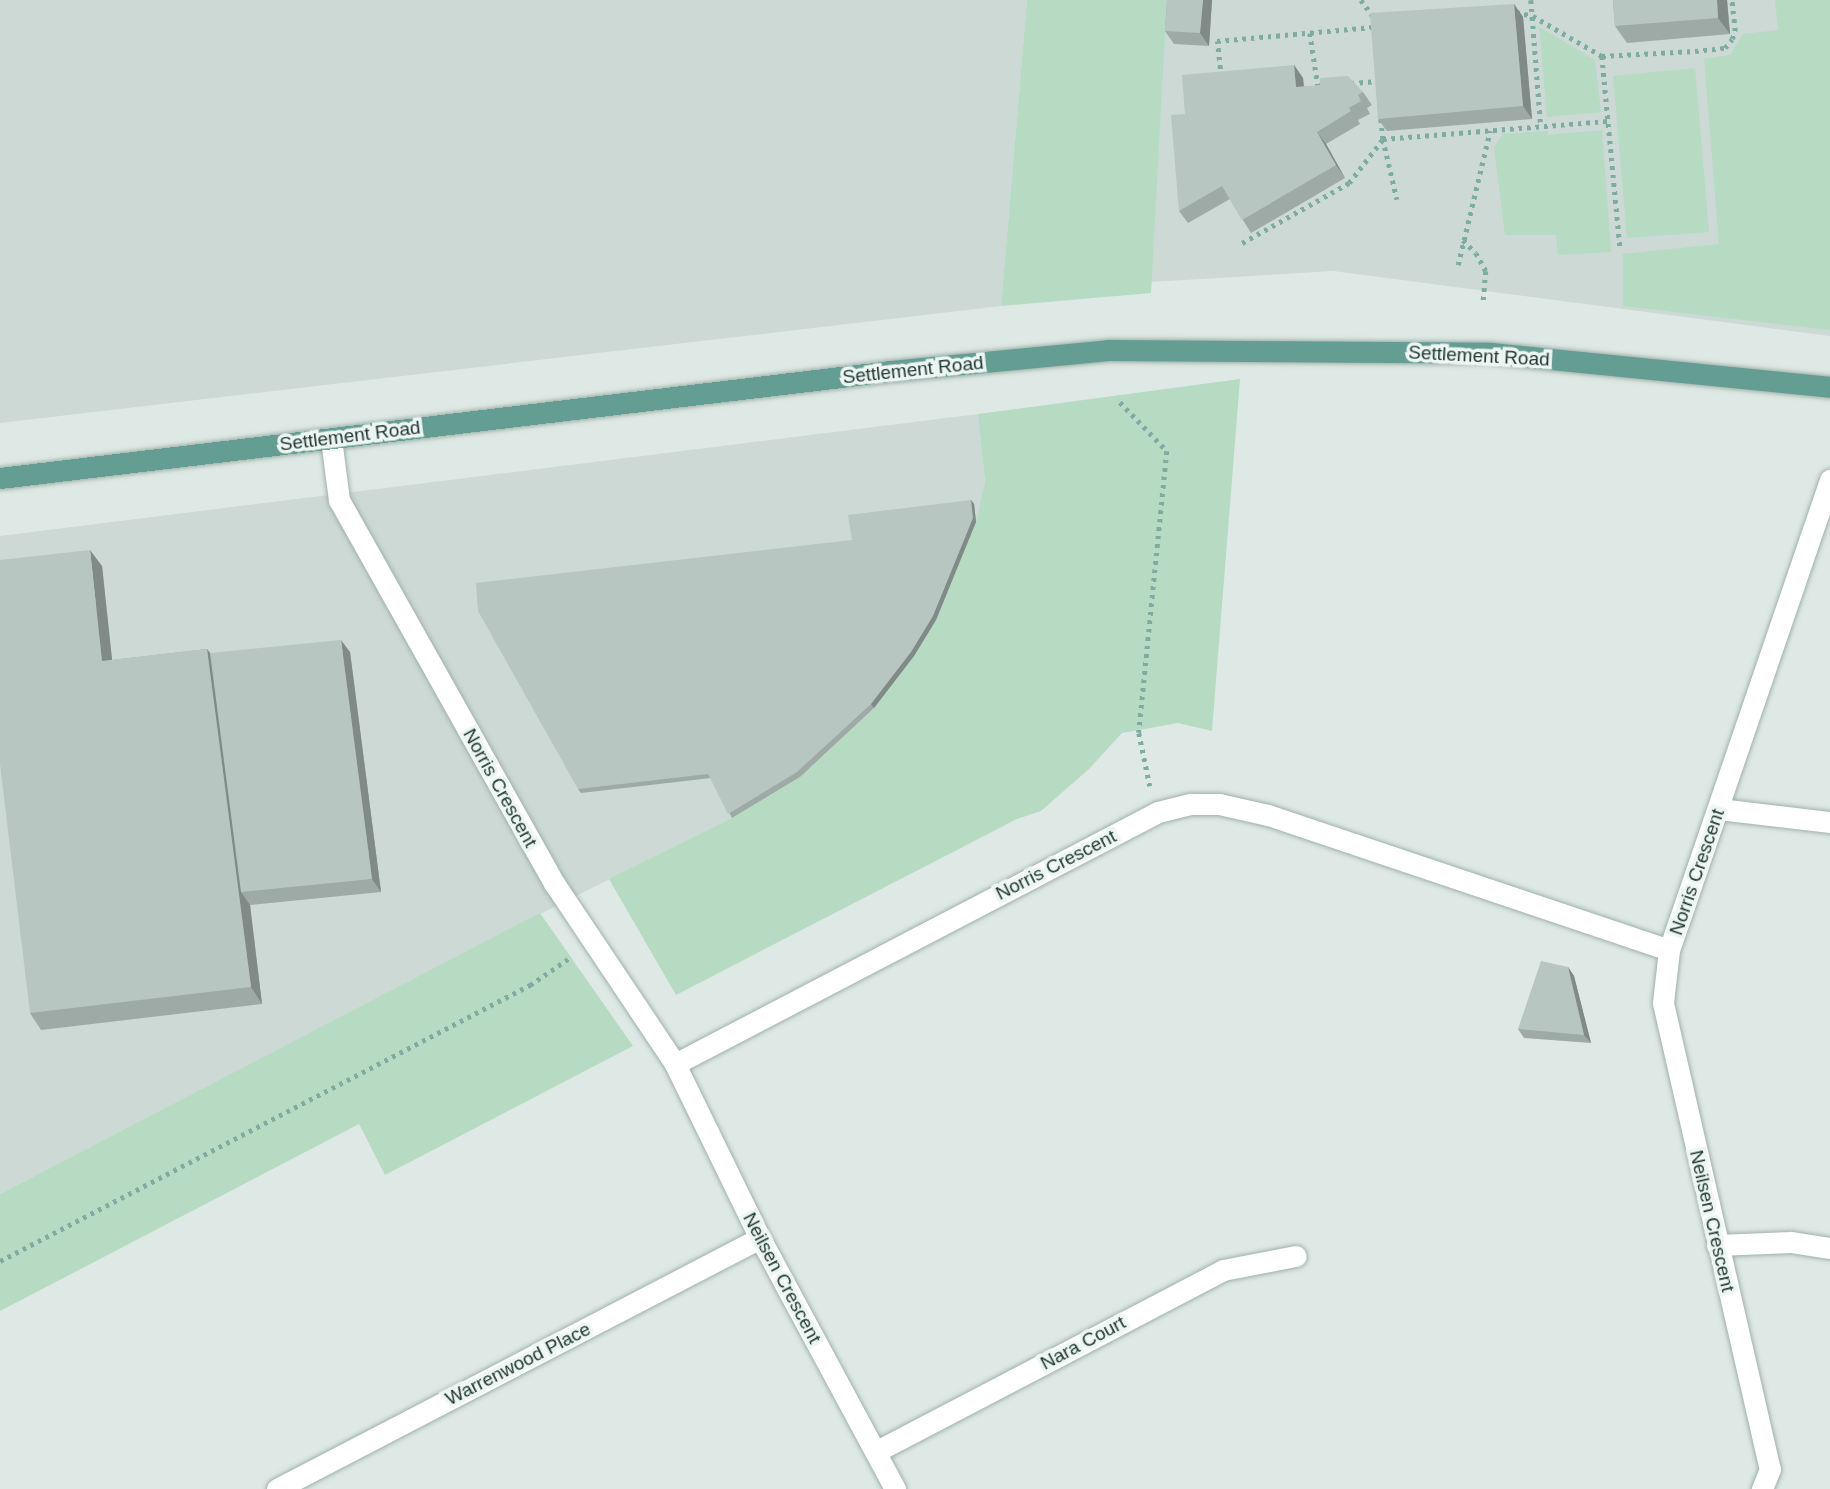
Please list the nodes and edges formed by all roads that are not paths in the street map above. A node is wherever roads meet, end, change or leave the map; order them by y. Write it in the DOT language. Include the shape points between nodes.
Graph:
graph roads {
  1 [pos="1830,387"];
  2 [pos="331,439"];
  3 [pos="0,478"];
  4 [pos="1830,480"];
  5 [pos="1719,809"];
  6 [pos="1830,822"];
  7 [pos="1669,950"];
  8 [pos="675,1064"];
  9 [pos="760,1238"];
  10 [pos="1717,1245"];
  11 [pos="1830,1248"];
  12 [pos="1296,1256"];
  13 [pos="877,1451"];
  14 [pos="277,1489"];
  15 [pos="895,1489"];
  16 [pos="1762,1489"];
  1 -- 2 [label="main road, Settlement Road" via="1491,352 1108,350 891,371"];
  2 -- 3 [label="main road, Settlement Road"];
  2 -- 8 [label="street, Norris Crescent" via="339,500 554,883"];
  4 -- 5 [label="street, Norris Crescent"];
  5 -- 6 [label="street"];
  5 -- 7 [label="street, Norris Crescent"];
  7 -- 8 [label="street, Norris Crescent" via="1239,807 1191,804 1158,812"];
  7 -- 10 [label="street, Neilsen Crescent" via="1663,1003"];
  8 -- 9 [label="street, Neilsen Crescent"];
  9 -- 13 [label="street, Neilsen Crescent"];
  9 -- 14 [label="street, Warrenwood Place"];
  10 -- 11 [label="street" via="1791,1242"];
  10 -- 16 [label="street, Neilsen Crescent" via="1770,1469"];
  12 -- 13 [label="street, Nara Court" via="1223,1270"];
  13 -- 15 [label="street, Neilsen Crescent"];
}
